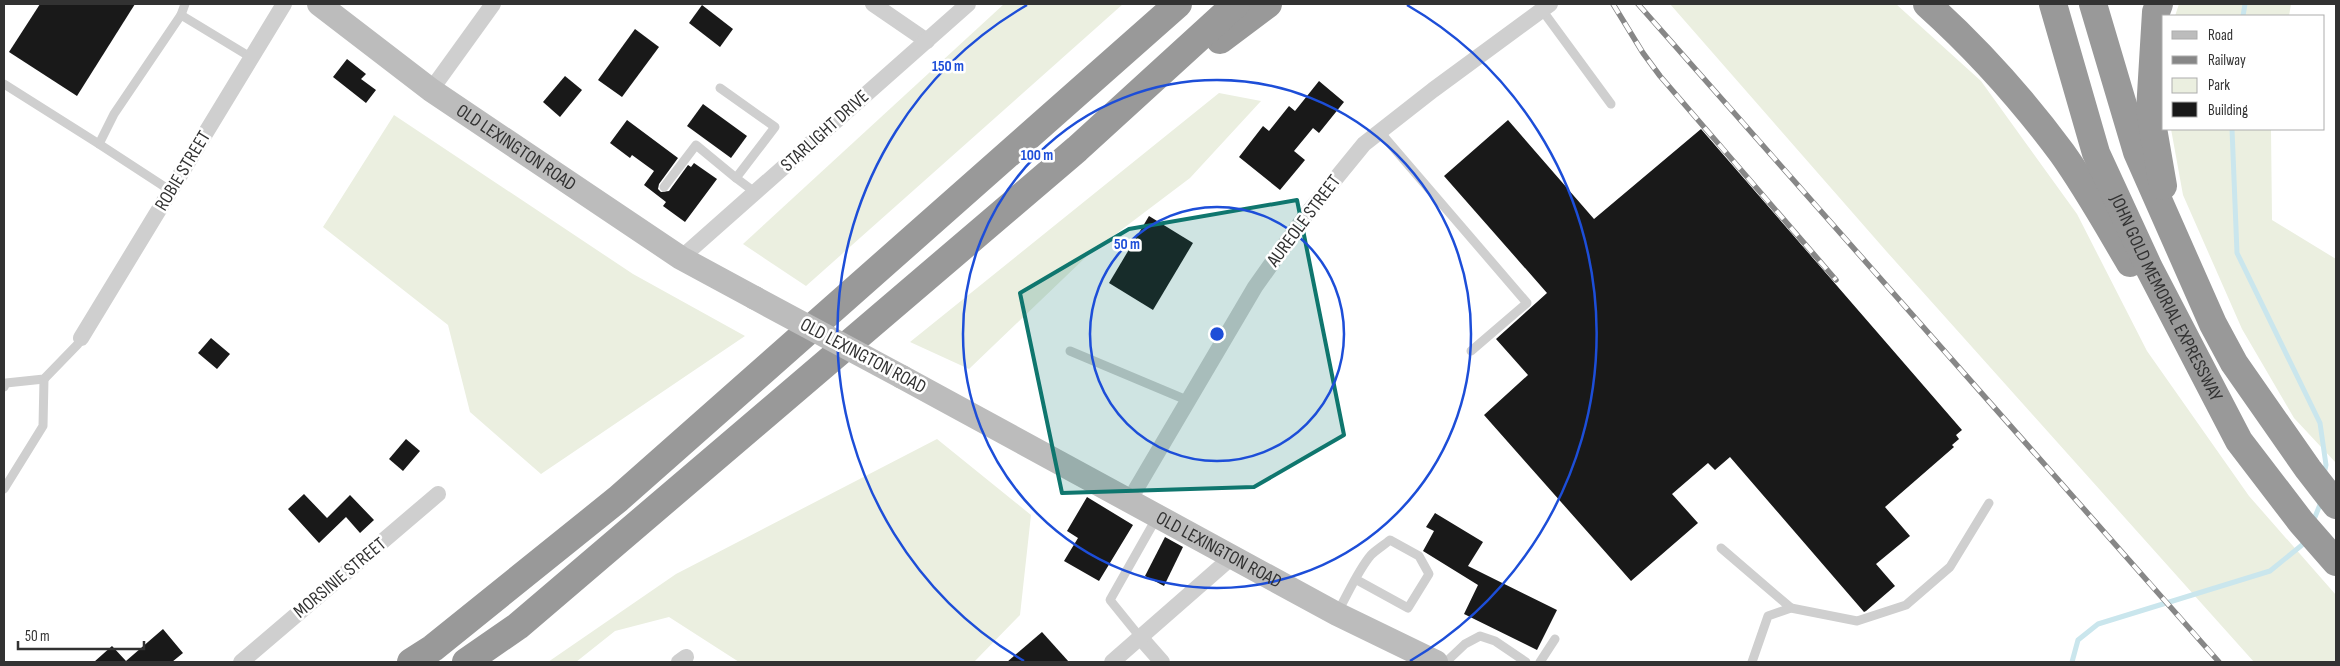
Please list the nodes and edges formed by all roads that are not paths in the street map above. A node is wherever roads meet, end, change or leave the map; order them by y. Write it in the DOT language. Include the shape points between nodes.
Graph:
graph roads {
  1 [pos="185,4"];
  2 [pos="284,4"];
  3 [pos="319,4"];
  4 [pos="493,4"];
  5 [pos="874,4"];
  6 [pos="968,4"];
  7 [pos="1178,4"];
  8 [pos="1236,4"];
  9 [pos="1268,4"];
  10 [pos="1927,4"];
  11 [pos="2053,4"];
  12 [pos="2093,4"];
  13 [pos="2158,4"];
  14 [pos="1546,7"];
  15 [pos="181,15"];
  16 [pos="927,41"];
  17 [pos="252,58"];
  18 [pos="4,84"];
  19 [pos="720,88"];
  20 [pos="430,90"];
  21 [pos="1611,104"];
  22 [pos="1380,132"];
  23 [pos="99,144"];
  24 [pos="1077,148"];
  25 [pos="736,178"];
  26 [pos="664,187"];
  27 [pos="171,191"];
  28 [pos="756,193"];
  29 [pos="2170,227"];
  30 [pos="681,258"];
  31 [pos="81,338"];
  32 [pos="1070,351"];
  33 [pos="1471,351"];
  34 [pos="44,379"];
  35 [pos="4,386"];
  36 [pos="1189,401"];
  37 [pos="2219,405"];
  38 [pos="2308,468"];
  39 [pos="4,490"];
  40 [pos="438,494"];
  41 [pos="2336,496"];
  42 [pos="1129,501"];
  43 [pos="1989,503"];
  44 [pos="2336,505"];
  45 [pos="1157,516"];
  46 [pos="1721,548"];
  47 [pos="1232,557"];
  48 [pos="2336,562"];
  49 [pos="1357,580"];
  50 [pos="1791,608"];
  51 [pos="1337,614"];
  52 [pos="1140,637"];
  53 [pos="1555,638"];
  54 [pos="422,655"];
  55 [pos="241,662"];
  56 [pos="404,662"];
  57 [pos="466,662"];
  58 [pos="1112,662"];
  59 [pos="1162,662"];
  60 [pos="1436,662"];
  61 [pos="1446,662"];
  62 [pos="1526,662"];
  63 [pos="1540,662"];
  64 [pos="1752,662"];
  1 -- 15 [label="lane"];
  2 -- 17 [label="street, ROBIE STREET"];
  3 -- 20 [label="main road, OLD LEXINGTON ROAD"];
  4 -- 20 [label="street"];
  5 -- 16 [label="street"];
  6 -- 16 [label="street, STARLIGHT DRIVE"];
  7 -- 54 [label="highway" via="618,499"];
  8 -- 24 [label="highway"];
  9 -- 24 [label="highway"];
  10 -- 37 [label="highway" via="2010,87 2062,154"];
  11 -- 37 [label="highway, JOHN GOLD MEMORIAL EXPRESSWAY" via="2096,153 2149,268"];
  12 -- 29 [label="highway, JOHN GOLD MEMORIAL EXPRESSWAY" via="2137,152"];
  13 -- 29 [label="highway" via="2150,111"];
  14 -- 21 [label="lane"];
  14 -- 22 [label="street, AUREOLE STREET"];
  15 -- 17 [label="lane"];
  15 -- 23 [label="lane" via="114,114"];
  16 -- 28 [label="street, STARLIGHT DRIVE"];
  17 -- 27 [label="street, ROBIE STREET"];
  18 -- 23 [label="lane"];
  19 -- 25 [label="lane" via="775,128"];
  20 -- 30 [label="main road, OLD LEXINGTON ROAD"];
  22 -- 33 [label="lane" via="1527,304"];
  22 -- 36 [label="street, AUREOLE STREET" via="1364,144 1300,223 1256,287"];
  23 -- 27 [label="lane"];
  24 -- 57 [label="highway" via="518,626"];
  25 -- 26 [label="lane" via="696,145"];
  25 -- 28 [label="lane"];
  27 -- 31 [label="street, ROBIE STREET"];
  28 -- 30 [label="street, STARLIGHT DRIVE"];
  29 -- 38 [label="highway, JOHN GOLD MEMORIAL EXPRESSWAY" via="2212,324 2234,363"];
  30 -- 42 [label="main road, OLD LEXINGTON ROAD, bridge"];
  31 -- 34 [label="lane"];
  32 -- 36 [label="lane"];
  34 -- 35 [label="lane" via="6,383"];
  34 -- 39 [label="lane" via="43,426"];
  36 -- 42 [label="street, AUREOLE STREET"];
  37 -- 48 [label="highway, JOHN GOLD MEMORIAL EXPRESSWAY" via="2239,441"];
  38 -- 41 [label="highway"];
  38 -- 44 [label="highway, JOHN GOLD MEMORIAL EXPRESSWAY"];
  40 -- 55 [label="street, MORSINIE STREET"];
  42 -- 45 [label="main road, OLD LEXINGTON ROAD"];
  43 -- 50 [label="lane" via="1950,567 1906,605 1857,621"];
  45 -- 47 [label="main road, OLD LEXINGTON ROAD"];
  45 -- 52 [label="lane" via="1110,600"];
  46 -- 50 [label="lane"];
  47 -- 51 [label="main road, OLD LEXINGTON ROAD"];
  47 -- 52 [label="street"];
  49 -- 49 [label="lane" via="1371,555 1390,540 1419,556 1429,574 1408,608"];
  49 -- 51 [label="lane"];
  50 -- 64 [label="lane" via="1768,616"];
  51 -- 60 [label="main road, OLD LEXINGTON ROAD"];
  52 -- 58 [label="street"];
  52 -- 59 [label="street"];
  53 -- 63 [label="lane"];
  54 -- 56 [label="highway"];
  61 -- 62 [label="lane" via="1465,644 1480,636 1495,641"];
}
